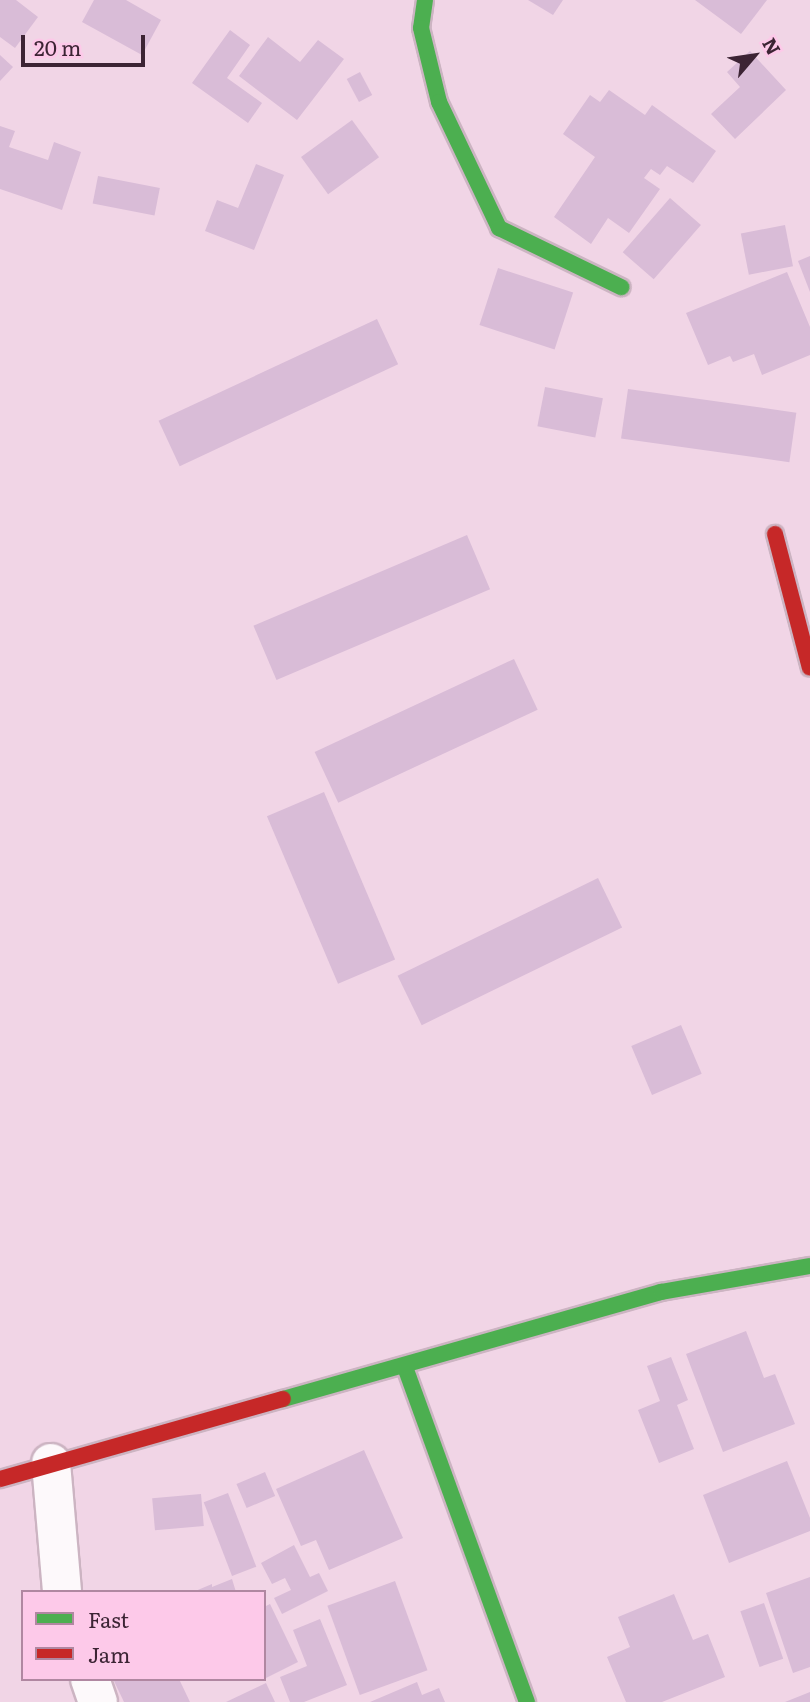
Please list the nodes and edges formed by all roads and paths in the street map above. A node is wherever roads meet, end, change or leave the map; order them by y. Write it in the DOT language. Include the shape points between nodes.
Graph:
graph roads {
  1 [pos="425,0"];
  2 [pos="621,287"];
  3 [pos="775,534"];
  4 [pos="810,668"];
  5 [pos="810,1266"];
  6 [pos="405,1367"];
  7 [pos="51,1463"];
  8 [pos="0,1479"];
  9 [pos="62,1590"];
  10 [pos="91,1681"];
  11 [pos="98,1702"];
  12 [pos="527,1702"];
  1 -- 2 [label="street" via="421,28 439,102 499,228"];
  3 -- 4 [label="street"];
  5 -- 6 [label="street" via="661,1292"];
  6 -- 7 [label="street"];
  6 -- 12 [label="street"];
  7 -- 8 [label="street"];
  7 -- 9 [label="street"];
  10 -- 11 [label="street"];
}
